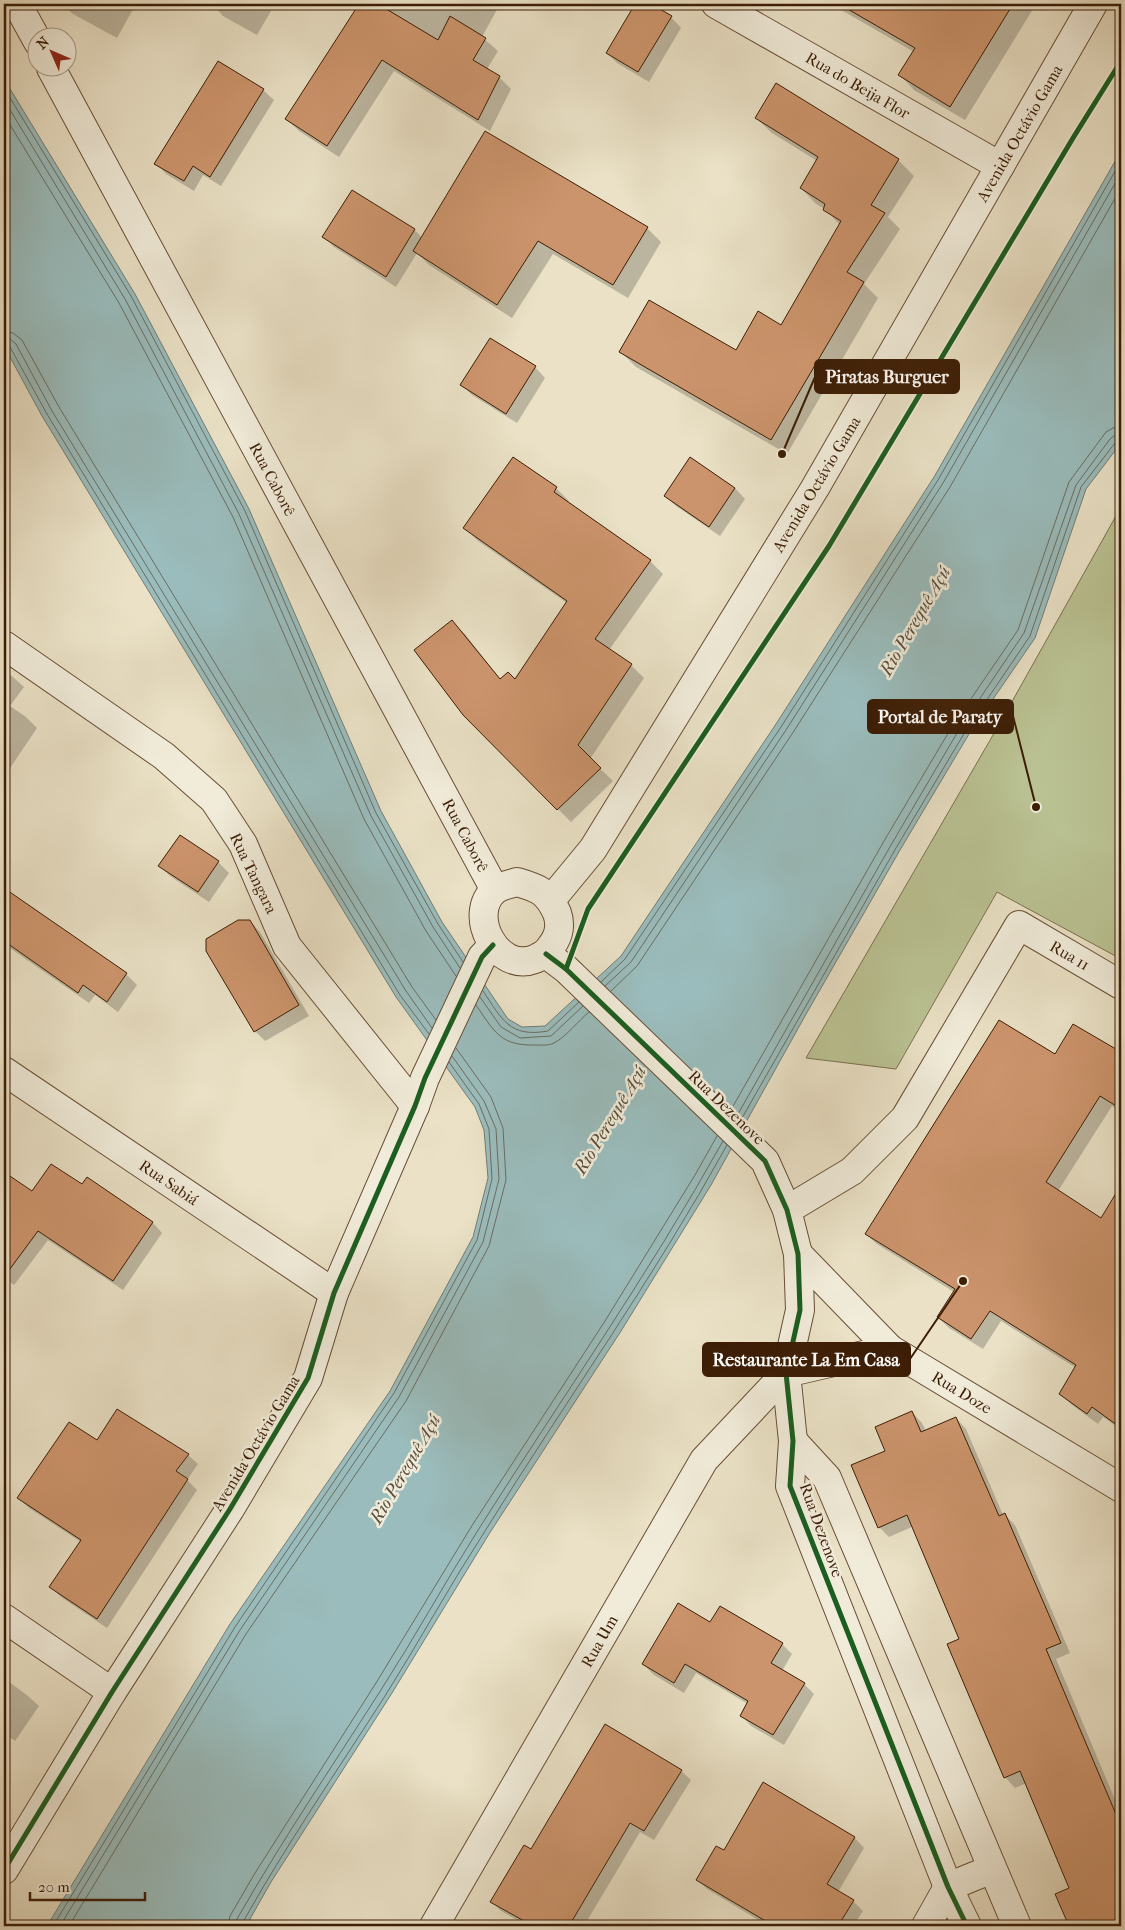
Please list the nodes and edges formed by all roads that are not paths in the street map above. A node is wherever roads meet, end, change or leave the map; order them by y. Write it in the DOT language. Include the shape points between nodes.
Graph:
graph roads {
  1 [pos="17,4"];
  2 [pos="716,4"];
  3 [pos="1092,4"];
  4 [pos="30,28"];
  5 [pos="56,78"];
  6 [pos="1000,166"];
  7 [pos="4,645"];
  8 [pos="495,890"];
  9 [pos="551,900"];
  10 [pos="488,951"];
  11 [pos="556,961"];
  12 [pos="1121,985"];
  13 [pos="4,1071"];
  14 [pos="415,1106"];
  15 [pos="787,1210"];
  16 [pos="798,1254"];
  17 [pos="334,1293"];
  18 [pos="890,1349"];
  19 [pos="786,1373"];
  20 [pos="793,1441"];
  21 [pos="1121,1488"];
  22 [pos="4,1618"];
  23 [pos="112,1692"];
  24 [pos="992,1869"];
  25 [pos="4,1870"];
  26 [pos="948,1887"];
  27 [pos="434,1926"];
  28 [pos="926,1926"];
  29 [pos="967,1926"];
  30 [pos="1017,1926"];
  1 -- 4 [label="street"];
  2 -- 6 [label="street, Rua do Beija Flor"];
  3 -- 6 [label="street, Avenida Octávio Gama"];
  5 -- 8 [label="street, Rua Caborê"];
  6 -- 9 [label="street, Avenida Octávio Gama" via="800,513 594,849"];
  7 -- 14 [label="street, Rua Tangara" via="164,756 214,800 243,844 288,946"];
  8 -- 9 [label="street" via="517,882 539,888"];
  8 -- 10 [label="street" via="486,905 484,921"];
  9 -- 11 [label="street" via="559,919"];
  10 -- 11 [label="street" via="525,963"];
  10 -- 14 [label="street, Avenida Octávio Gama" via="425,1078"];
  11 -- 15 [label="street, Rua Dezenove" via="765,1161"];
  12 -- 15 [label="street, Rua 11" via="1019,925 905,1118 852,1171"];
  13 -- 17 [label="street, Rua Sabiá"];
  14 -- 17 [label="street, Avenida Octávio Gama"];
  15 -- 16 [label="street, Rua Dezenove"];
  16 -- 18 [label="street, Rua Doze"];
  16 -- 19 [label="street, Rua Dezenove" via="800,1310"];
  17 -- 23 [label="street, Avenida Octávio Gama" via="308,1378 230,1510"];
  18 -- 19 [label="street"];
  18 -- 21 [label="street, Rua Doze"];
  19 -- 20 [label="street, Rua Dezenove"];
  19 -- 27 [label="street, Rua Um" via="704,1460"];
  20 -- 24 [label="street, Rua Dezenove" via="827,1478"];
  20 -- 26 [label="street, Rua Dezenove" via="790,1486"];
  22 -- 23 [label="street"];
  23 -- 25 [label="street, Avenida Octávio Gama"];
  24 -- 26 [label="street"];
  24 -- 30 [label="street, Rua Dezenove"];
  26 -- 28 [label="street"];
  26 -- 29 [label="street, Rua Dezenove"];
}
